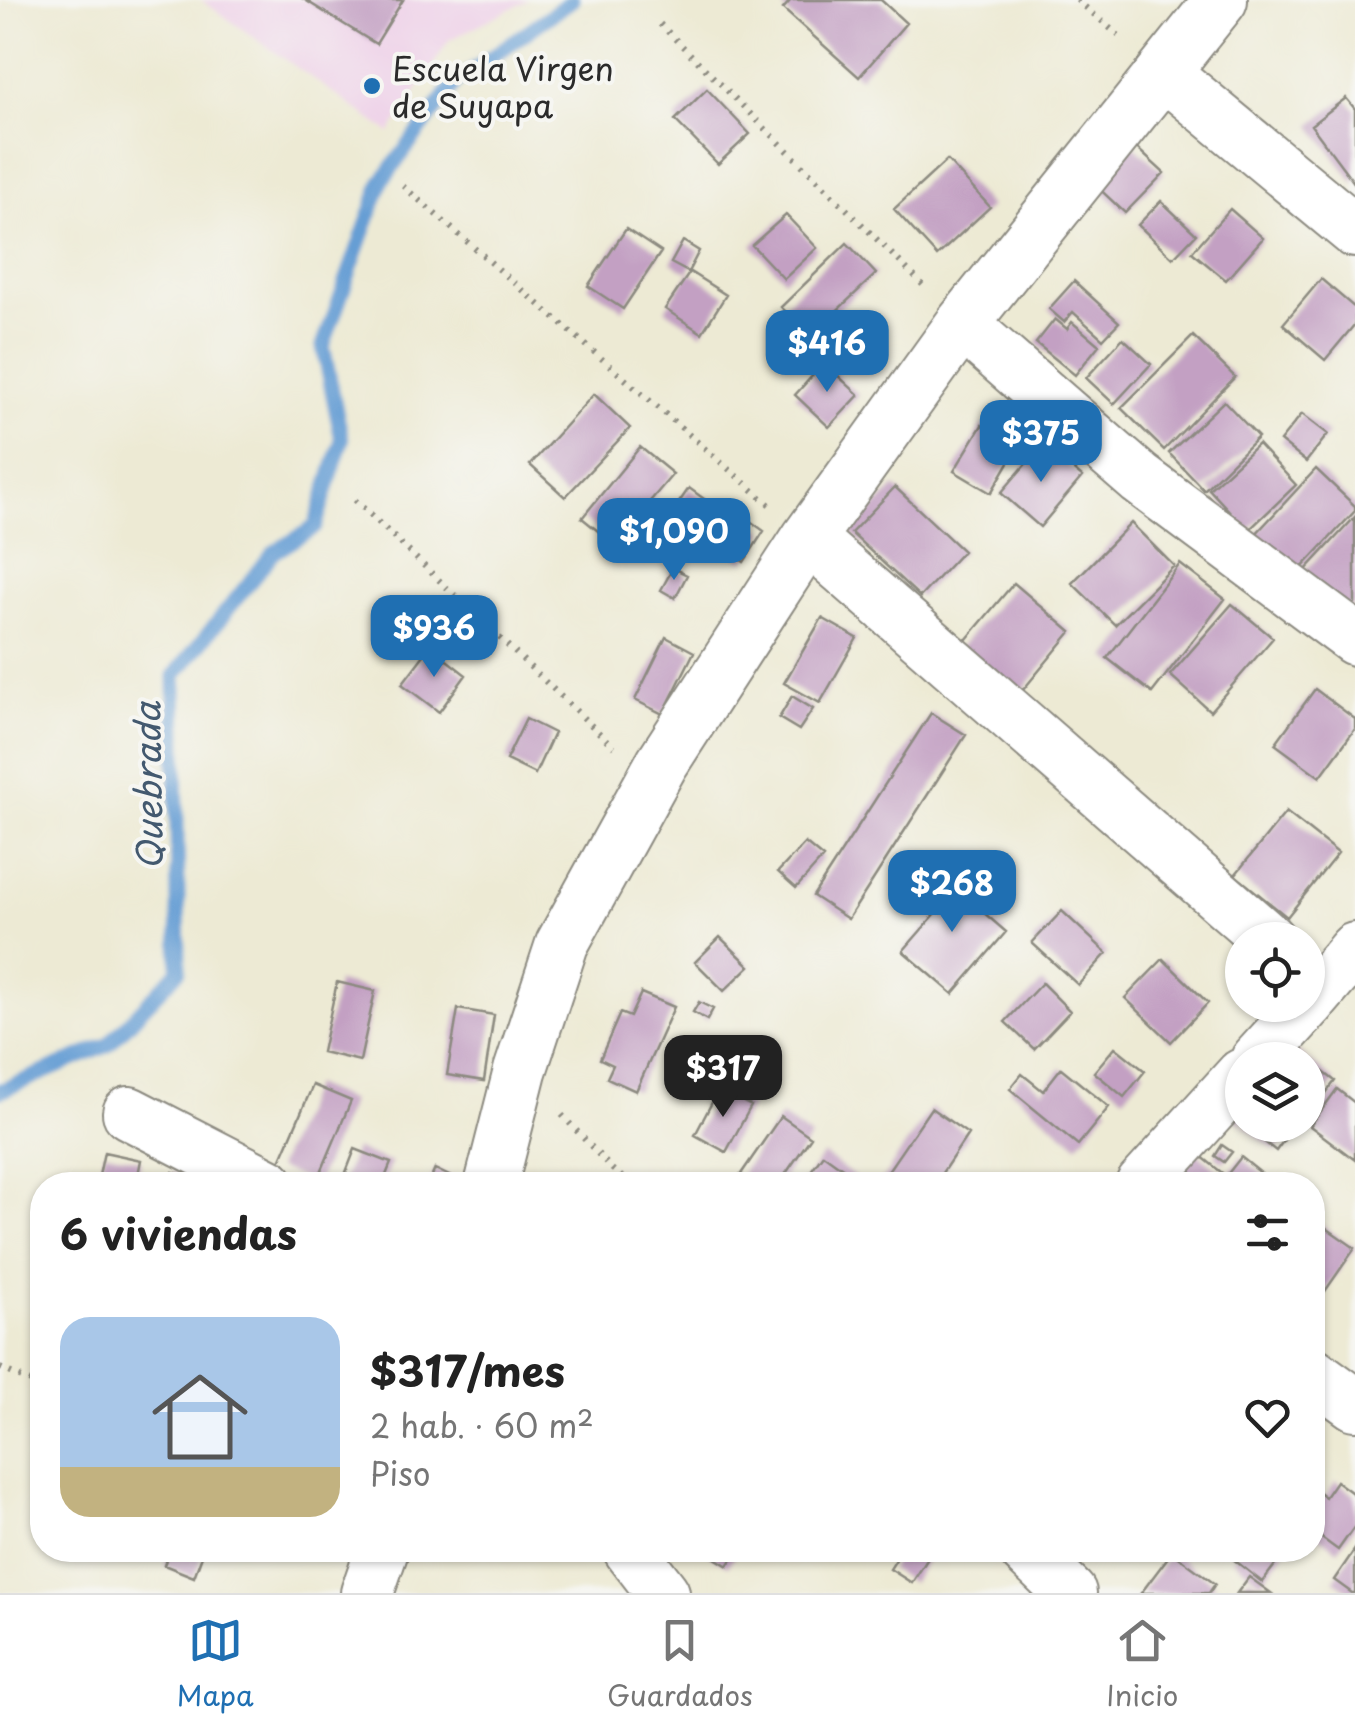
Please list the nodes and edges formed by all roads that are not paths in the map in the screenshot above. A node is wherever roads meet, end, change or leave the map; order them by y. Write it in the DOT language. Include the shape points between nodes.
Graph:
graph roads {
  1 [pos="1221,0"];
  2 [pos="1164,72"];
  3 [pos="1355,231"];
  4 [pos="962,324"];
  5 [pos="808,538"];
  6 [pos="1355,638"];
  7 [pos="1248,922"];
  8 [pos="1326,988"];
  9 [pos="1274,1042"];
  10 [pos="1225,1094"];
  11 [pos="129,1113"];
  12 [pos="244,1172"];
  13 [pos="494,1172"];
  14 [pos="1154,1172"];
  15 [pos="1325,1382"];
  16 [pos="1355,1404"];
  17 [pos="378,1562"];
  18 [pos="639,1562"];
  19 [pos="1038,1562"];
  20 [pos="367,1593"];
  21 [pos="664,1593"];
  22 [pos="1070,1593"];
  1 -- 2 [label="street"];
  2 -- 3 [label="street"];
  2 -- 4 [label="street"];
  4 -- 5 [label="street"];
  4 -- 6 [label="street" via="1140,480"];
  5 -- 7 [label="street"];
  5 -- 13 [label="street" via="662,762 562,944"];
  8 -- 9 [label="street"];
  10 -- 14 [label="street"];
  11 -- 12 [label="street"];
  15 -- 16 [label="street"];
  17 -- 20 [label="street"];
  18 -- 21 [label="street"];
  19 -- 22 [label="street"];
}
